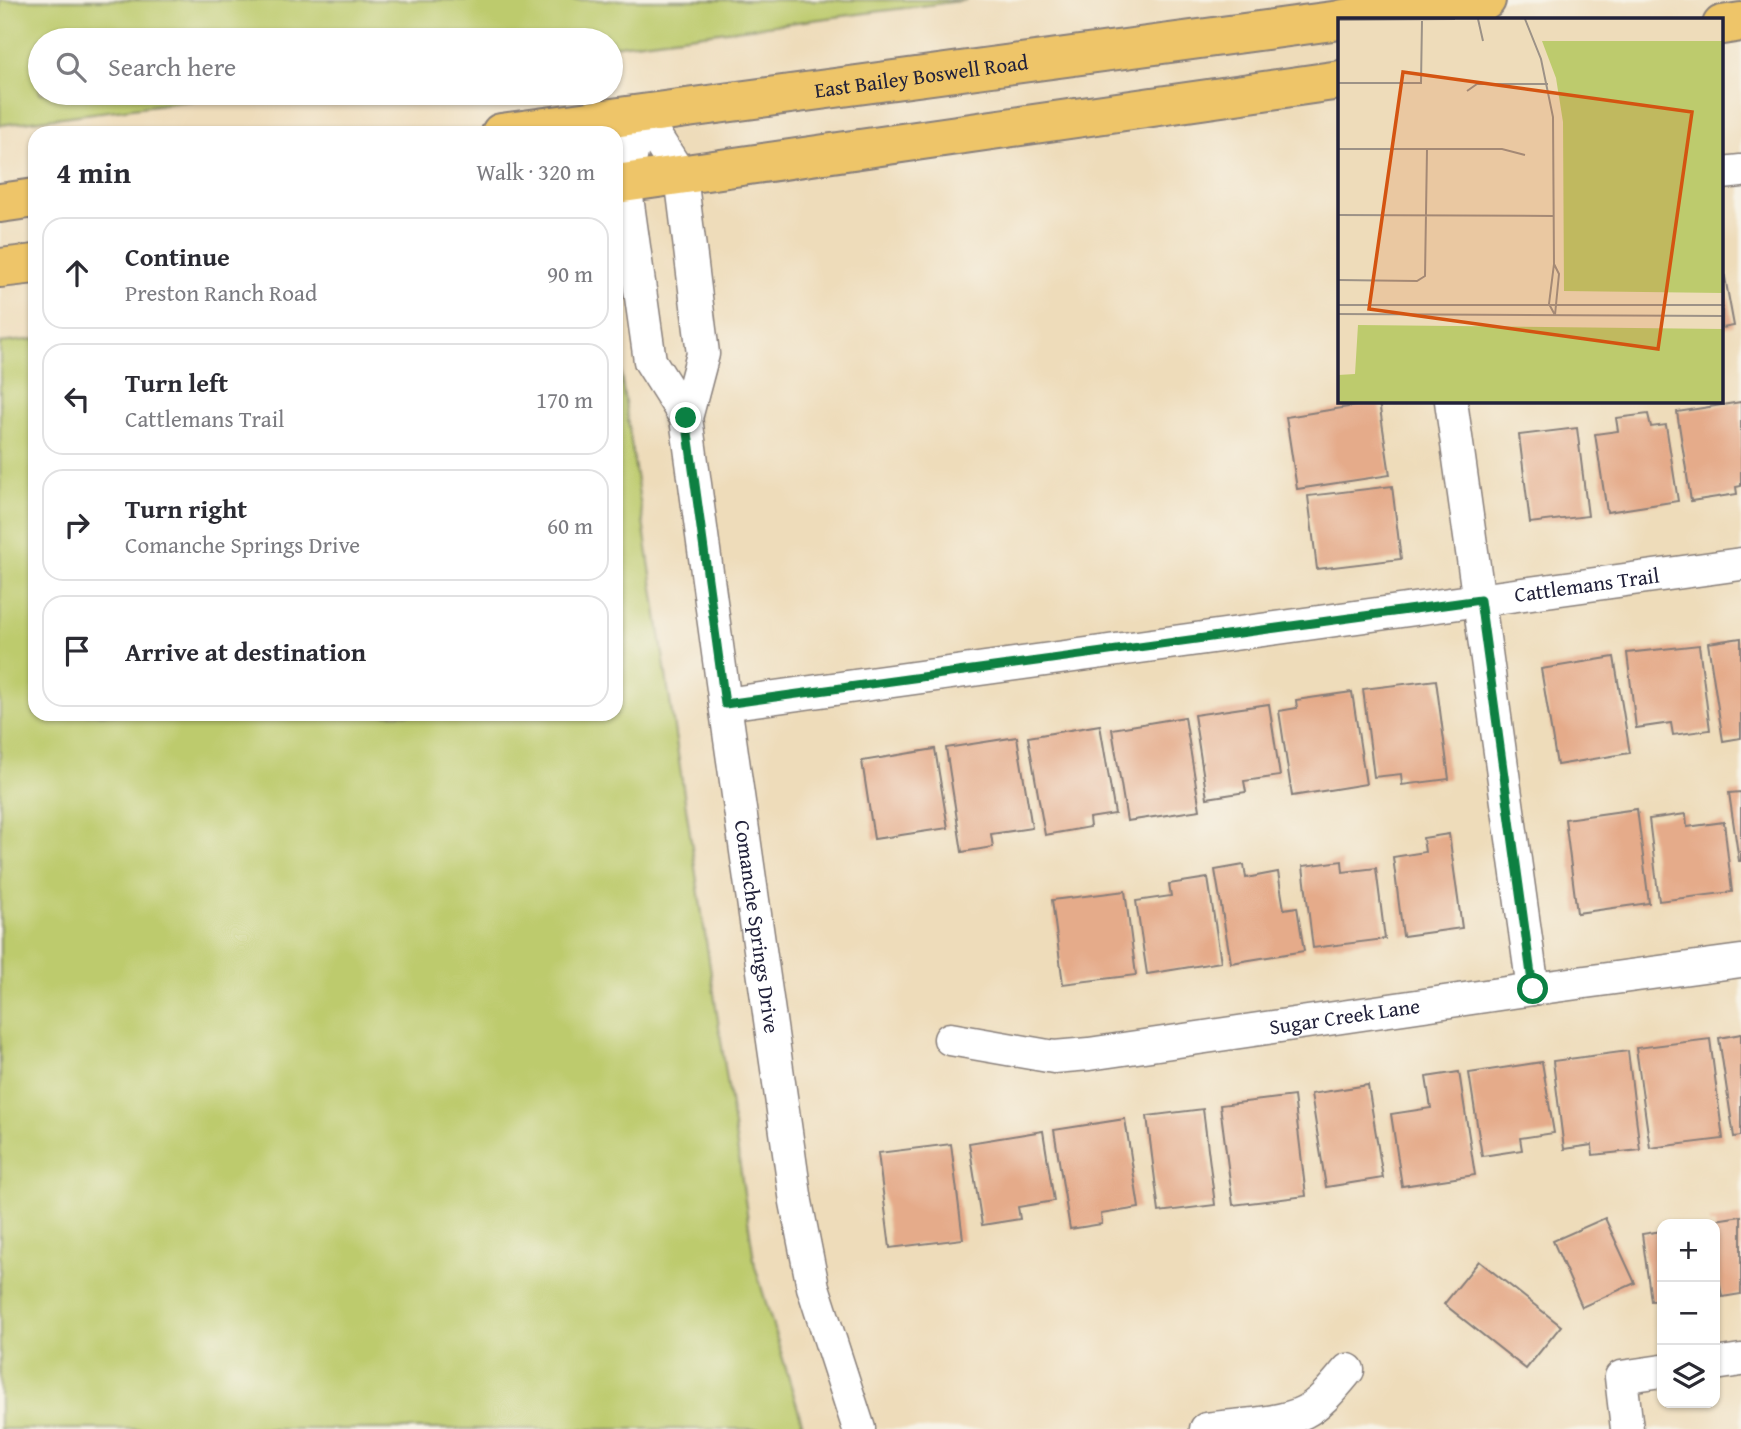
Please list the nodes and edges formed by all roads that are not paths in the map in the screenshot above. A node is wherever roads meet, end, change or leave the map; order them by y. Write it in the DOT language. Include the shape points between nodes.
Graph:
graph roads {
  1 [pos="1486,0"];
  2 [pos="1350,18"];
  3 [pos="1338,20"];
  4 [pos="1338,80"];
  5 [pos="641,114"];
  6 [pos="553,126"];
  7 [pos="623,176"];
  8 [pos="681,176"];
  9 [pos="623,183"];
  10 [pos="623,195"];
  11 [pos="28,199"];
  12 [pos="0,203"];
  13 [pos="28,265"];
  14 [pos="0,268"];
  15 [pos="1451,402"];
  16 [pos="686,418"];
  17 [pos="1741,564"];
  18 [pos="1480,600"];
  19 [pos="725,704"];
  20 [pos="1741,961"];
  21 [pos="1533,989"];
  22 [pos="950,1039"];
  23 [pos="1741,1360"];
  24 [pos="1720,1363"];
  25 [pos="1348,1370"];
  26 [pos="1657,1372"];
  27 [pos="859,1429"];
  28 [pos="1206,1429"];
  29 [pos="1627,1429"];
  1 -- 2 [label="main road, East Bailey Boswell Road"];
  3 -- 5 [label="main road, East Bailey Boswell Road"];
  4 -- 8 [label="main road"];
  5 -- 6 [label="main road, East Bailey Boswell Road"];
  5 -- 7 [label="street, Comanche Springs Drive"];
  5 -- 8 [label="street, Comanche Springs Drive"];
  8 -- 9 [label="main road"];
  8 -- 16 [label="street, Comanche Springs Drive" via="703,354"];
  10 -- 16 [label="street, Comanche Springs Drive" via="650,361"];
  11 -- 12 [label="main road"];
  13 -- 14 [label="main road"];
  15 -- 18 [label="street"];
  16 -- 19 [label="street, Comanche Springs Drive"];
  17 -- 18 [label="street, Cattlemans Trail"];
  18 -- 19 [label="street, Cattlemans Trail"];
  18 -- 21 [label="street"];
  19 -- 27 [label="street, Comanche Springs Drive" via="796,1202 813,1287"];
  20 -- 21 [label="street, Sugar Creek Lane"];
  21 -- 22 [label="street, Sugar Creek Lane" via="1054,1057"];
  23 -- 24 [label="street"];
  25 -- 28 [label="street" via="1305,1412"];
  26 -- 29 [label="street" via="1621,1377"];
}
